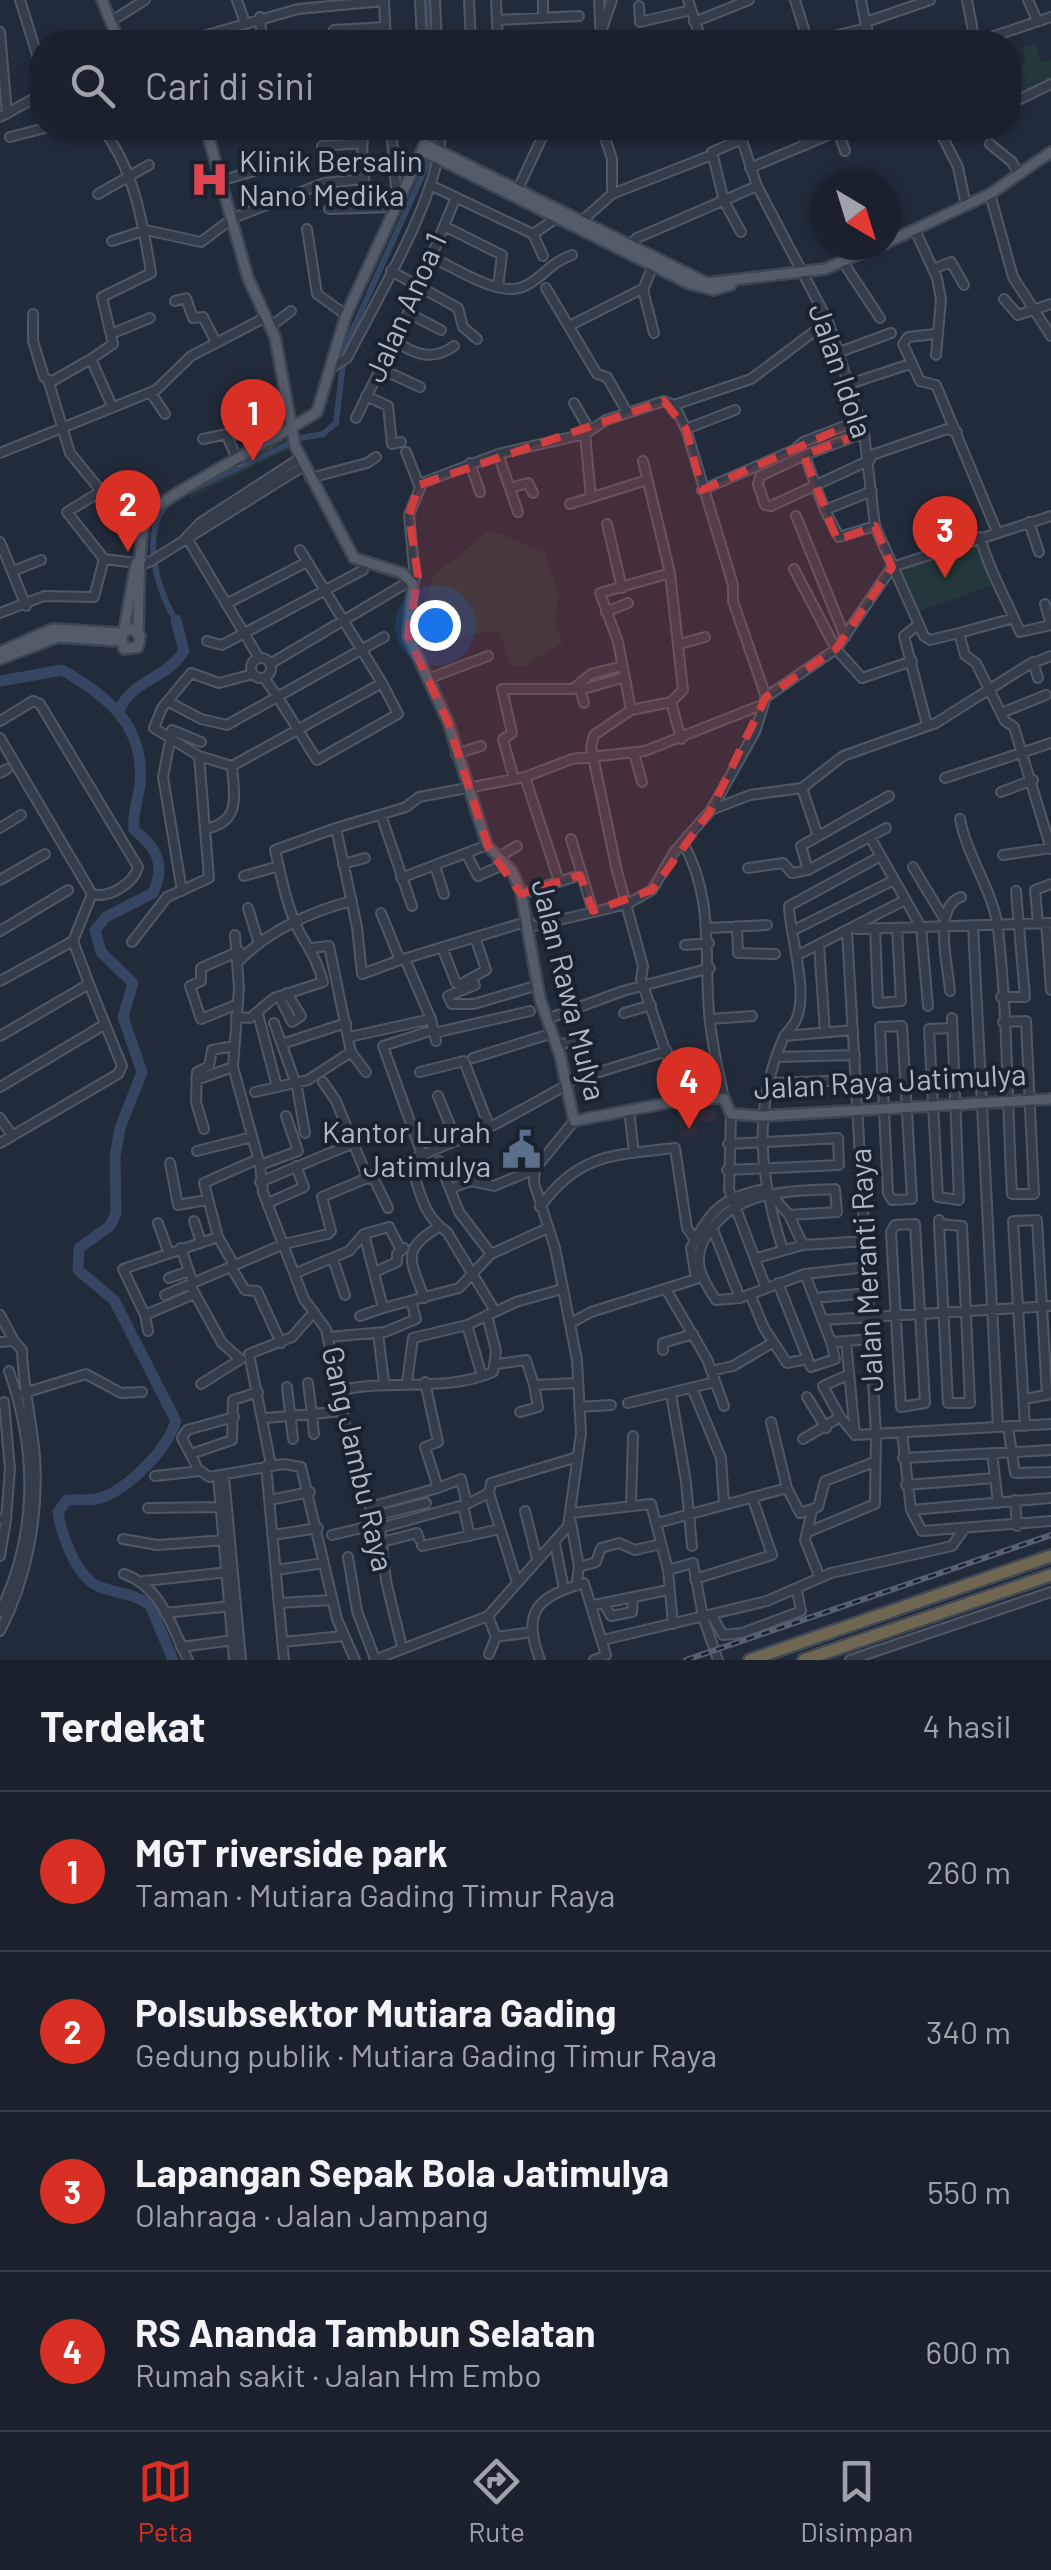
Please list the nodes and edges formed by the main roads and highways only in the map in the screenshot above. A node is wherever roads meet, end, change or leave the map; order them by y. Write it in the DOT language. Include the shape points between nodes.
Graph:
graph roads {
  1 [pos="102,0"];
  2 [pos="114,30"];
  3 [pos="210,140"];
  4 [pos="1051,152"];
  5 [pos="561,213"];
  6 [pos="901,236"];
  7 [pos="627,247"];
  8 [pos="847,260"];
  9 [pos="293,436"];
  10 [pos="143,562"];
  11 [pos="138,633"];
  12 [pos="122,635"];
  13 [pos="0,655"];
  14 [pos="1051,1099"];
  15 [pos="629,1110"];
  16 [pos="1051,1556"];
  17 [pos="1051,1564"];
  18 [pos="1051,1579"];
  19 [pos="750,1660"];
  20 [pos="770,1660"];
  21 [pos="804,1660"];
  22 [pos="820,1660"];
  1 -- 2 [label="main road"];
  3 -- 9 [label="main road" via="252,290 268,321"];
  4 -- 6 [label="main road" via="990,194"];
  5 -- 7 [label="main road"];
  5 -- 7 [label="main road" via="584,219"];
  5 -- 9 [label="main road" via="432,150 395,203 346,315 339,363 317,412"];
  7 -- 8 [label="main road" via="708,290"];
  9 -- 10 [label="main road" via="154,506 145,522"];
  9 -- 15 [label="main road, Jalan Rawa Mulya" via="354,558 411,581 408,636 430,678 486,845 512,871 521,894 574,1121"];
  10 -- 11 [label="main road"];
  10 -- 12 [label="main road"];
  11 -- 12 [label="main road"];
  11 -- 12 [label="main road" via="140,644 133,650 124,649"];
  12 -- 13 [label="main road" via="53,630"];
  14 -- 15 [label="main road, Jalan Raya Jatimulya" via="761,1116 731,1114 724,1098"];
  16 -- 19 [label="highway"];
  17 -- 20 [label="highway"];
  18 -- 21 [label="highway"];
  18 -- 22 [label="highway"];
}
